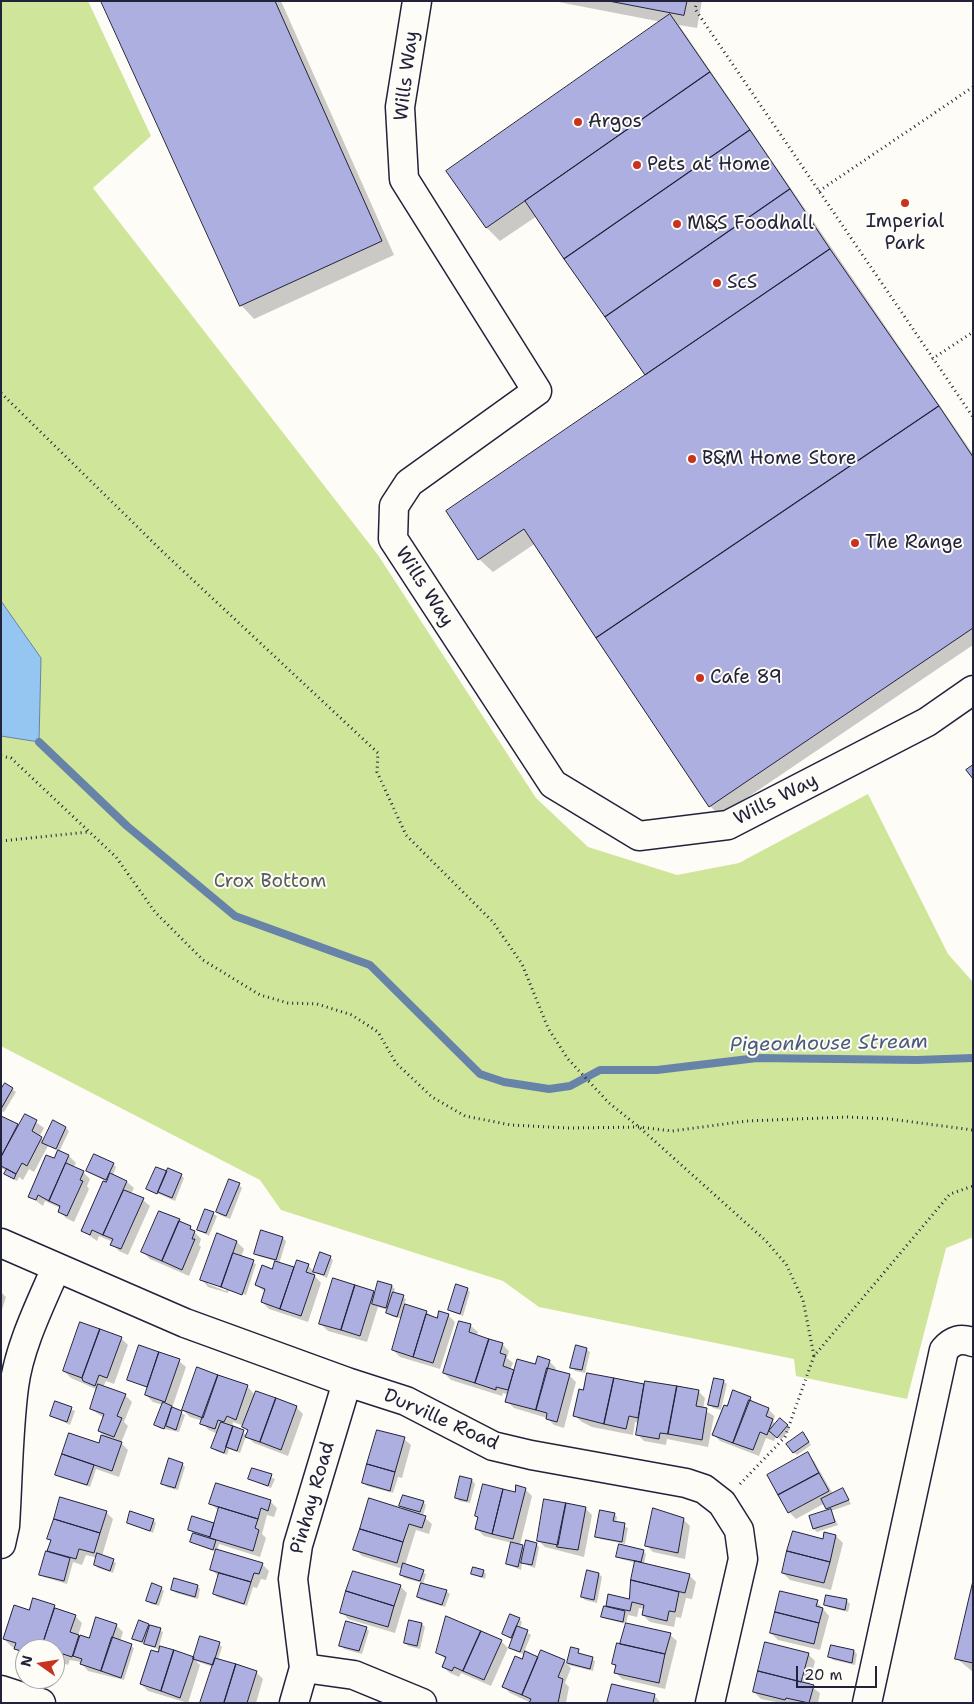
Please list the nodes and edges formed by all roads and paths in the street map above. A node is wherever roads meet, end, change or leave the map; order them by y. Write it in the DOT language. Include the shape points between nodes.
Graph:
graph roads {
  1 [pos="417,1"];
  2 [pos="697,1"];
  3 [pos="973,87"];
  4 [pos="819,191"];
  5 [pos="973,332"];
  6 [pos="932,359"];
  7 [pos="1,393"];
  8 [pos="973,417"];
  9 [pos="973,690"];
  10 [pos="1,756"];
  11 [pos="89,832"];
  12 [pos="1,841"];
  13 [pos="640,1127"];
  14 [pos="973,1130"];
  15 [pos="973,1186"];
  16 [pos="1,1244"];
  17 [pos="56,1268"];
  18 [pos="973,1342"];
  19 [pos="814,1356"];
  20 [pos="347,1382"];
  21 [pos="722,1503"];
  22 [pos="1,1544"];
  23 [pos="304,1668"];
  24 [pos="1,1690"];
  25 [pos="41,1703"];
  26 [pos="294,1703"];
  27 [pos="422,1703"];
  28 [pos="710,1703"];
  29 [pos="867,1703"];
  1 -- 9 [label="street, Wills Way" via="400,107 404,179 537,391 409,483 394,506 392,539 553,784 639,836 728,825 927,722"];
  2 -- 4 [label="path" via="695,9"];
  3 -- 4 [label="path"];
  4 -- 6 [label="path"];
  5 -- 6 [label="path"];
  6 -- 8 [label="path"];
  7 -- 13 [label="path" via="164,554 378,753 376,772 406,835 498,929 522,964 548,1028 568,1059 597,1092"];
  10 -- 11 [label="path" via="11,758"];
  11 -- 12 [label="path"];
  11 -- 13 [label="path" via="116,857 155,912 203,960 260,995 288,1003 316,1004 352,1016 378,1032 396,1063 432,1097 465,1116 511,1124 570,1128"];
  13 -- 14 [label="path" via="672,1131 747,1121 848,1117 890,1118"];
  13 -- 19 [label="path" via="765,1240 786,1264 803,1300"];
  15 -- 19 [label="path" via="950,1194"];
  16 -- 17 [label="street, Durville Road"];
  17 -- 20 [label="street, Durville Road" via="185,1323"];
  17 -- 22 [label="street" via="37,1313 14,1387 5,1526"];
  18 -- 29 [label="street" via="962,1339 951,1342 944,1350"];
  19 -- 21 [label="path" via="785,1437"];
  20 -- 21 [label="street, Durville Road" via="406,1401 493,1446 686,1484 704,1489"];
  20 -- 23 [label="street, Pinhay Road" via="298,1545 294,1579"];
  21 -- 28 [label="street, Durville Road" via="739,1530 743,1559"];
  23 -- 26 [label="street, Pinhay Road"];
  23 -- 27 [label="street" via="354,1675"];
  24 -- 25 [label="street"];
}
